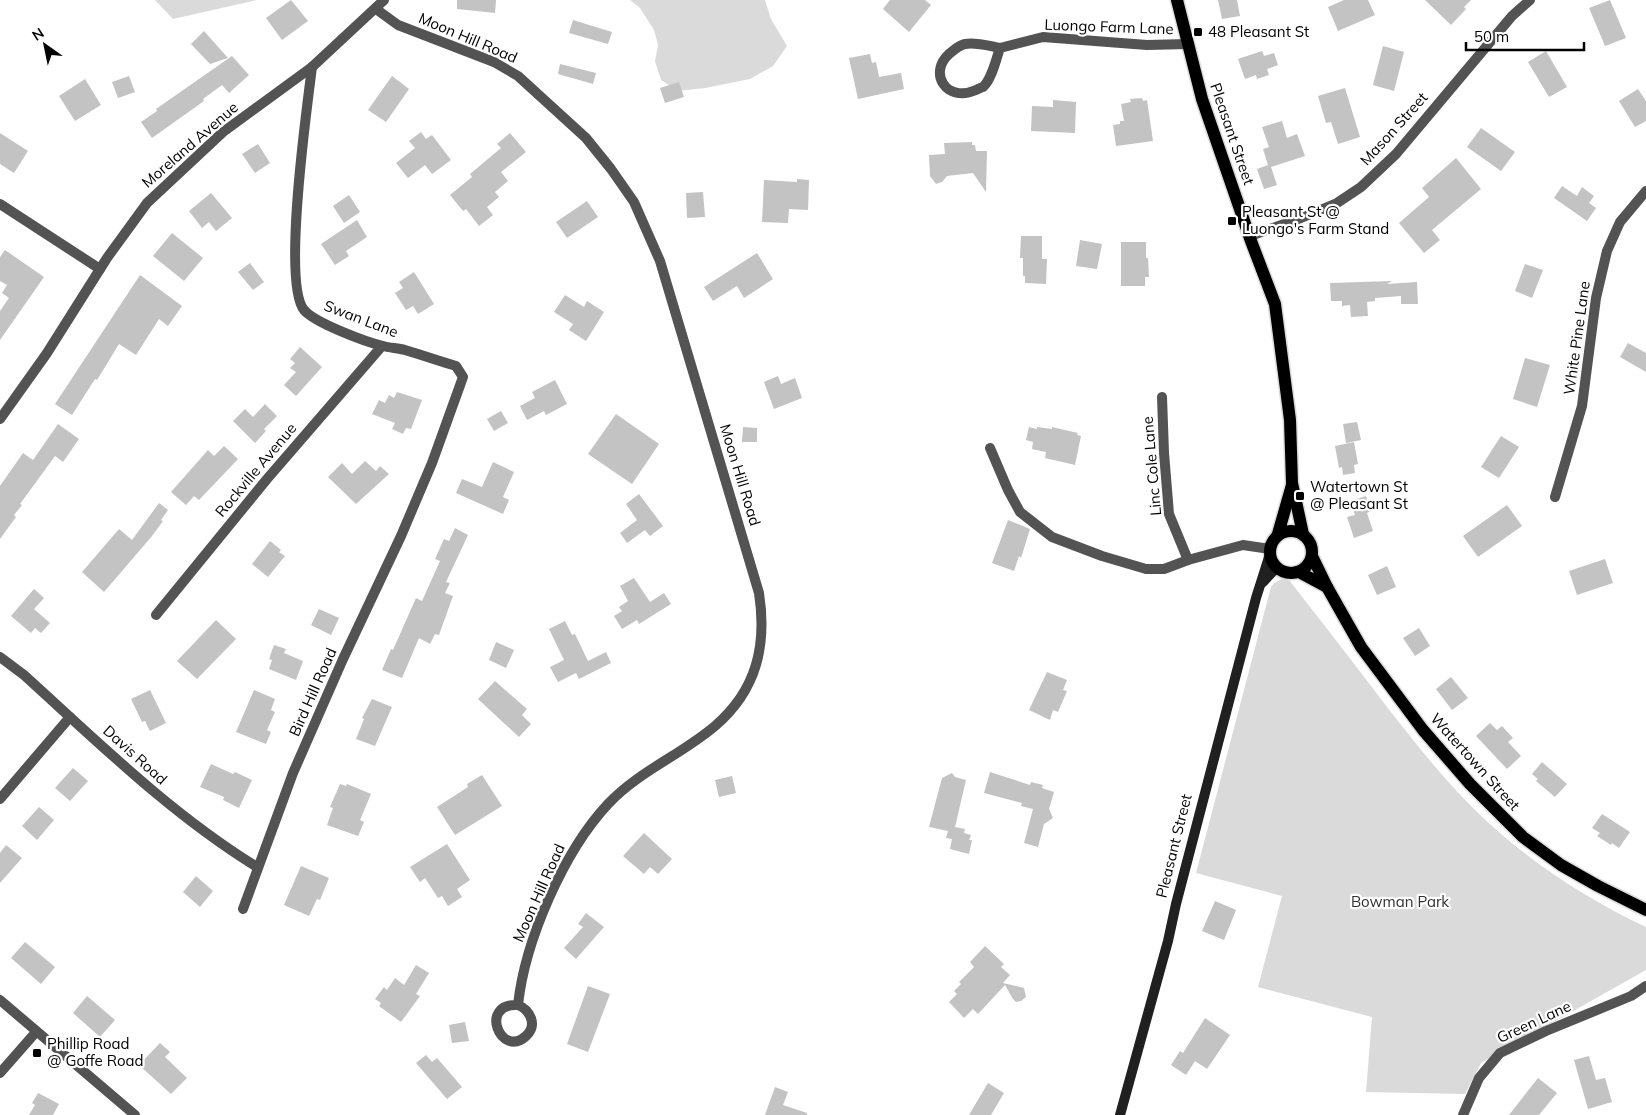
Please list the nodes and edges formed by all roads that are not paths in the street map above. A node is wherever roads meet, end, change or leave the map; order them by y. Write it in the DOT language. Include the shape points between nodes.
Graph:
graph roads {
  1 [pos="384,0"];
  2 [pos="1176,0"];
  3 [pos="1530,0"];
  4 [pos="376,9"];
  5 [pos="1188,44"];
  6 [pos="1000,48"];
  7 [pos="312,67"];
  8 [pos="1646,191"];
  9 [pos="0,204"];
  10 [pos="1250,236"];
  11 [pos="100,269"];
  12 [pos="382,346"];
  13 [pos="1162,398"];
  14 [pos="0,419"];
  15 [pos="990,448"];
  16 [pos="1292,483"];
  17 [pos="420,491"];
  18 [pos="1555,497"];
  19 [pos="1278,534"];
  20 [pos="1303,534"];
  21 [pos="1270,552"];
  22 [pos="1312,556"];
  23 [pos="1188,560"];
  24 [pos="1276,567"];
  25 [pos="1299,572"];
  26 [pos="1260,584"];
  27 [pos="1327,587"];
  28 [pos="156,615"];
  29 [pos="0,657"];
  30 [pos="70,717"];
  31 [pos="0,799"];
  32 [pos="257,867"];
  33 [pos="243,909"];
  34 [pos="1646,910"];
  35 [pos="1646,986"];
  36 [pos="0,1000"];
  37 [pos="518,1005"];
  38 [pos="36,1032"];
  39 [pos="0,1073"];
  40 [pos="135,1115"];
  41 [pos="1120,1115"];
  42 [pos="1463,1115"];
  1 -- 4 [label="street, Moreland Avenue"];
  2 -- 5 [label="main road, Pleasant Street"];
  3 -- 10 [label="street, Mason Street" via="1512,16 1396,154 1361,187 1337,203"];
  4 -- 7 [label="street, Moreland Avenue"];
  4 -- 37 [label="street, Moon Hill Road" via="398,25 494,62 518,76 586,138 634,202 662,268 762,612 763,634 755,668 739,700 715,726 624,789 576,846 537,930 523,974"];
  5 -- 6 [label="street, Luongo Farm Lane" via="1147,45 1043,38"];
  5 -- 10 [label="main road, Pleasant Street" via="1202,99"];
  6 -- 6 [label="street, Luongo Farm Lane" via="983,87 964,95 946,89 940,74 941,65 956,48 964,44"];
  7 -- 11 [label="street, Moreland Avenue" via="223,132 147,202"];
  7 -- 12 [label="street, Swan Lane" via="300,166 295,268 297,292 304,310 320,322"];
  8 -- 18 [label="street, White Pine Lane" via="1620,222 1607,251 1596,298 1582,406"];
  9 -- 11 [label="street"];
  10 -- 16 [label="main road, Pleasant Street" via="1275,304 1290,420"];
  11 -- 14 [label="street, Moreland Avenue"];
  12 -- 17 [label="street, Swan Lane" via="456,366 463,377"];
  12 -- 28 [label="street, Rockville Avenue"];
  13 -- 23 [label="street, Linc Cole Lane" via="1169,514"];
  15 -- 23 [label="street" via="1020,512 1052,537 1146,569 1164,569"];
  16 -- 19 [label="main road, Pleasant Street"];
  16 -- 20 [label="main road, Pleasant Street"];
  17 -- 32 [label="street, Bird Hill Road" via="293,773"];
  19 -- 20 [label="main road" via="1291,530"];
  19 -- 21 [label="main road" via="1271,543"];
  20 -- 22 [label="main road" via="1311,543"];
  21 -- 23 [label="street" via="1243,544"];
  21 -- 24 [label="main road"];
  21 -- 26 [label="street, Pleasant Street"];
  22 -- 25 [label="main road" via="1308,566"];
  22 -- 27 [label="main road, Watertown Street"];
  24 -- 25 [label="main road" via="1287,573"];
  24 -- 26 [label="street, Pleasant Street"];
  25 -- 27 [label="main road"];
  26 -- 41 [label="street, Pleasant Street"];
  27 -- 34 [label="main road, Watertown Street" via="1362,647 1423,730 1470,784 1523,837 1561,865"];
  29 -- 30 [label="street, Davis Road"];
  30 -- 31 [label="street"];
  30 -- 32 [label="street, Davis Road" via="167,804"];
  32 -- 33 [label="street, Bird Hill Road"];
  35 -- 42 [label="street, Green Lane" via="1631,996 1500,1053 1479,1078"];
  36 -- 38 [label="street"];
  38 -- 39 [label="street"];
  38 -- 40 [label="street"];
}
